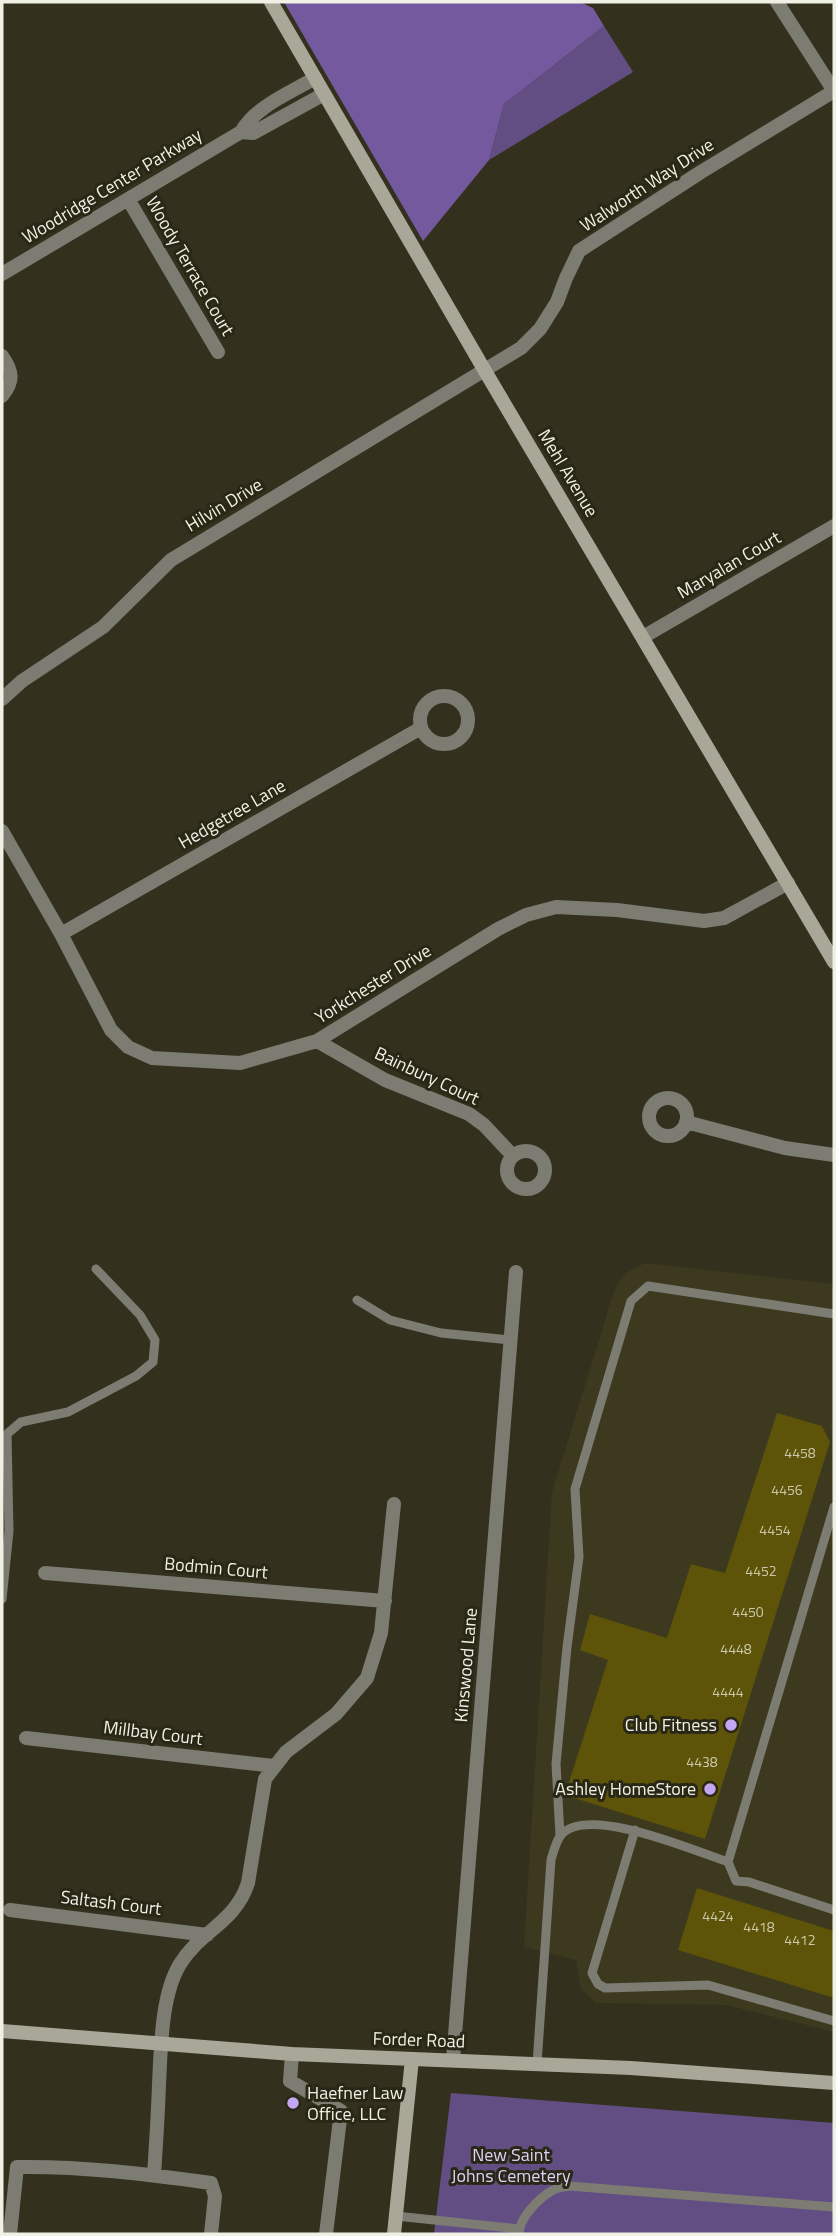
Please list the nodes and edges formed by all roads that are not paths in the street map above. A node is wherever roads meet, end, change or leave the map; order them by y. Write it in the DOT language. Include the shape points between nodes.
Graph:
graph roads {
  1 [pos="271,2"];
  2 [pos="777,2"];
  3 [pos="315,78"];
  4 [pos="834,91"];
  5 [pos="324,94"];
  6 [pos="241,132"];
  7 [pos="128,199"];
  8 [pos="2,274"];
  9 [pos="218,352"];
  10 [pos="2,356"];
  11 [pos="485,371"];
  12 [pos="2,396"];
  13 [pos="834,526"];
  14 [pos="643,637"];
  15 [pos="2,699"];
  16 [pos="421,728"];
  17 [pos="2,831"];
  18 [pos="788,883"];
  19 [pos="61,934"];
  20 [pos="834,962"];
  21 [pos="317,1041"];
  22 [pos="686,1122"];
  23 [pos="834,1155"];
  24 [pos="513,1156"];
  25 [pos="96,1269"];
  26 [pos="516,1272"];
  27 [pos="357,1300"];
  28 [pos="834,1314"];
  29 [pos="511,1340"];
  30 [pos="394,1504"];
  31 [pos="834,1507"];
  32 [pos="44,1573"];
  33 [pos="2,1599"];
  34 [pos="384,1601"];
  35 [pos="26,1738"];
  36 [pos="274,1766"];
  37 [pos="635,1830"];
  38 [pos="560,1835"];
  39 [pos="728,1862"];
  40 [pos="10,1910"];
  41 [pos="834,1910"];
  42 [pos="207,1935"];
  43 [pos="834,2021"];
  44 [pos="2,2031"];
  45 [pos="162,2044"];
  46 [pos="292,2054"];
  47 [pos="412,2059"];
  48 [pos="453,2060"];
  49 [pos="537,2064"];
  50 [pos="834,2083"];
  51 [pos="154,2175"];
  52 [pos="834,2207"];
  53 [pos="396,2216"];
  54 [pos="519,2232"];
  55 [pos="10,2234"];
  56 [pos="211,2234"];
  57 [pos="326,2234"];
  58 [pos="394,2234"];
  1 -- 3 [label="street, Mehl Avenue"];
  2 -- 4 [label="street"];
  3 -- 5 [label="street, Mehl Avenue"];
  3 -- 6 [label="street, Woodridge Center Parkway" via="271,103 247,121"];
  4 -- 11 [label="street, Walworth Way Drive" via="579,251 540,329 521,348"];
  5 -- 6 [label="street, Woodridge Center Parkway" via="253,133"];
  5 -- 11 [label="street, Mehl Avenue"];
  6 -- 7 [label="street, Woodridge Center Parkway"];
  7 -- 8 [label="street, Woodridge Center Parkway"];
  7 -- 9 [label="street, Woody Terrace Court"];
  10 -- 12 [label="street" via="12,376"];
  11 -- 14 [label="street, Mehl Avenue"];
  11 -- 15 [label="street, Hilvin Drive" via="171,560 103,627"];
  13 -- 14 [label="street, Maryalan Court"];
  14 -- 18 [label="street, Mehl Avenue"];
  16 -- 19 [label="street, Hedgetree Lane"];
  17 -- 19 [label="street, Yorkchester Drive"];
  18 -- 20 [label="street, Mehl Avenue"];
  18 -- 21 [label="street, Yorkchester Drive" via="724,918 704,921 556,907 526,915"];
  19 -- 21 [label="street, Yorkchester Drive" via="111,1030 128,1047 152,1058 240,1063"];
  21 -- 24 [label="street, Bainbury Court" via="385,1080 470,1115"];
  22 -- 23 [label="street" via="785,1148"];
  25 -- 33 [label="lane" via="140,1315 155,1340 153,1362 68,1412 21,1422 7,1434 9,1531"];
  26 -- 29 [label="street, Kinswood Lane"];
  27 -- 29 [label="lane" via="390,1320 441,1334"];
  28 -- 38 [label="lane" via="648,1286 631,1301 575,1489 579,1556 556,1764"];
  29 -- 48 [label="street, Kinswood Lane"];
  30 -- 34 [label="street"];
  31 -- 39 [label="lane"];
  32 -- 34 [label="street, Bodmin Court"];
  34 -- 36 [label="street" via="382,1633 367,1678 336,1713"];
  35 -- 36 [label="street, Millbay Court"];
  36 -- 42 [label="street" via="265,1779 243,1898"];
  37 -- 38 [label="lane" via="608,1824 575,1826"];
  37 -- 39 [label="lane"];
  37 -- 43 [label="lane" via="593,1973 598,1984 605,1988 708,1985"];
  38 -- 49 [label="lane" via="551,1860"];
  39 -- 41 [label="lane" via="736,1881"];
  40 -- 42 [label="street, Saltash Court"];
  42 -- 45 [label="street" via="192,1947 170,1985"];
  44 -- 45 [label="street, Forder Road"];
  45 -- 46 [label="street, Forder Road"];
  45 -- 51 [label="street"];
  46 -- 47 [label="street, Forder Road"];
  46 -- 57 [label="street" via="290,2081 341,2111"];
  47 -- 48 [label="street, Forder Road"];
  47 -- 53 [label="street"];
  48 -- 49 [label="street, Forder Road"];
  49 -- 50 [label="street, Forder Road"];
  51 -- 55 [label="street" via="17,2167"];
  51 -- 56 [label="street" via="211,2183 215,2196"];
  52 -- 54 [label="lane" via="569,2186 540,2200"];
  53 -- 54 [label="lane"];
  53 -- 58 [label="street"];
}
